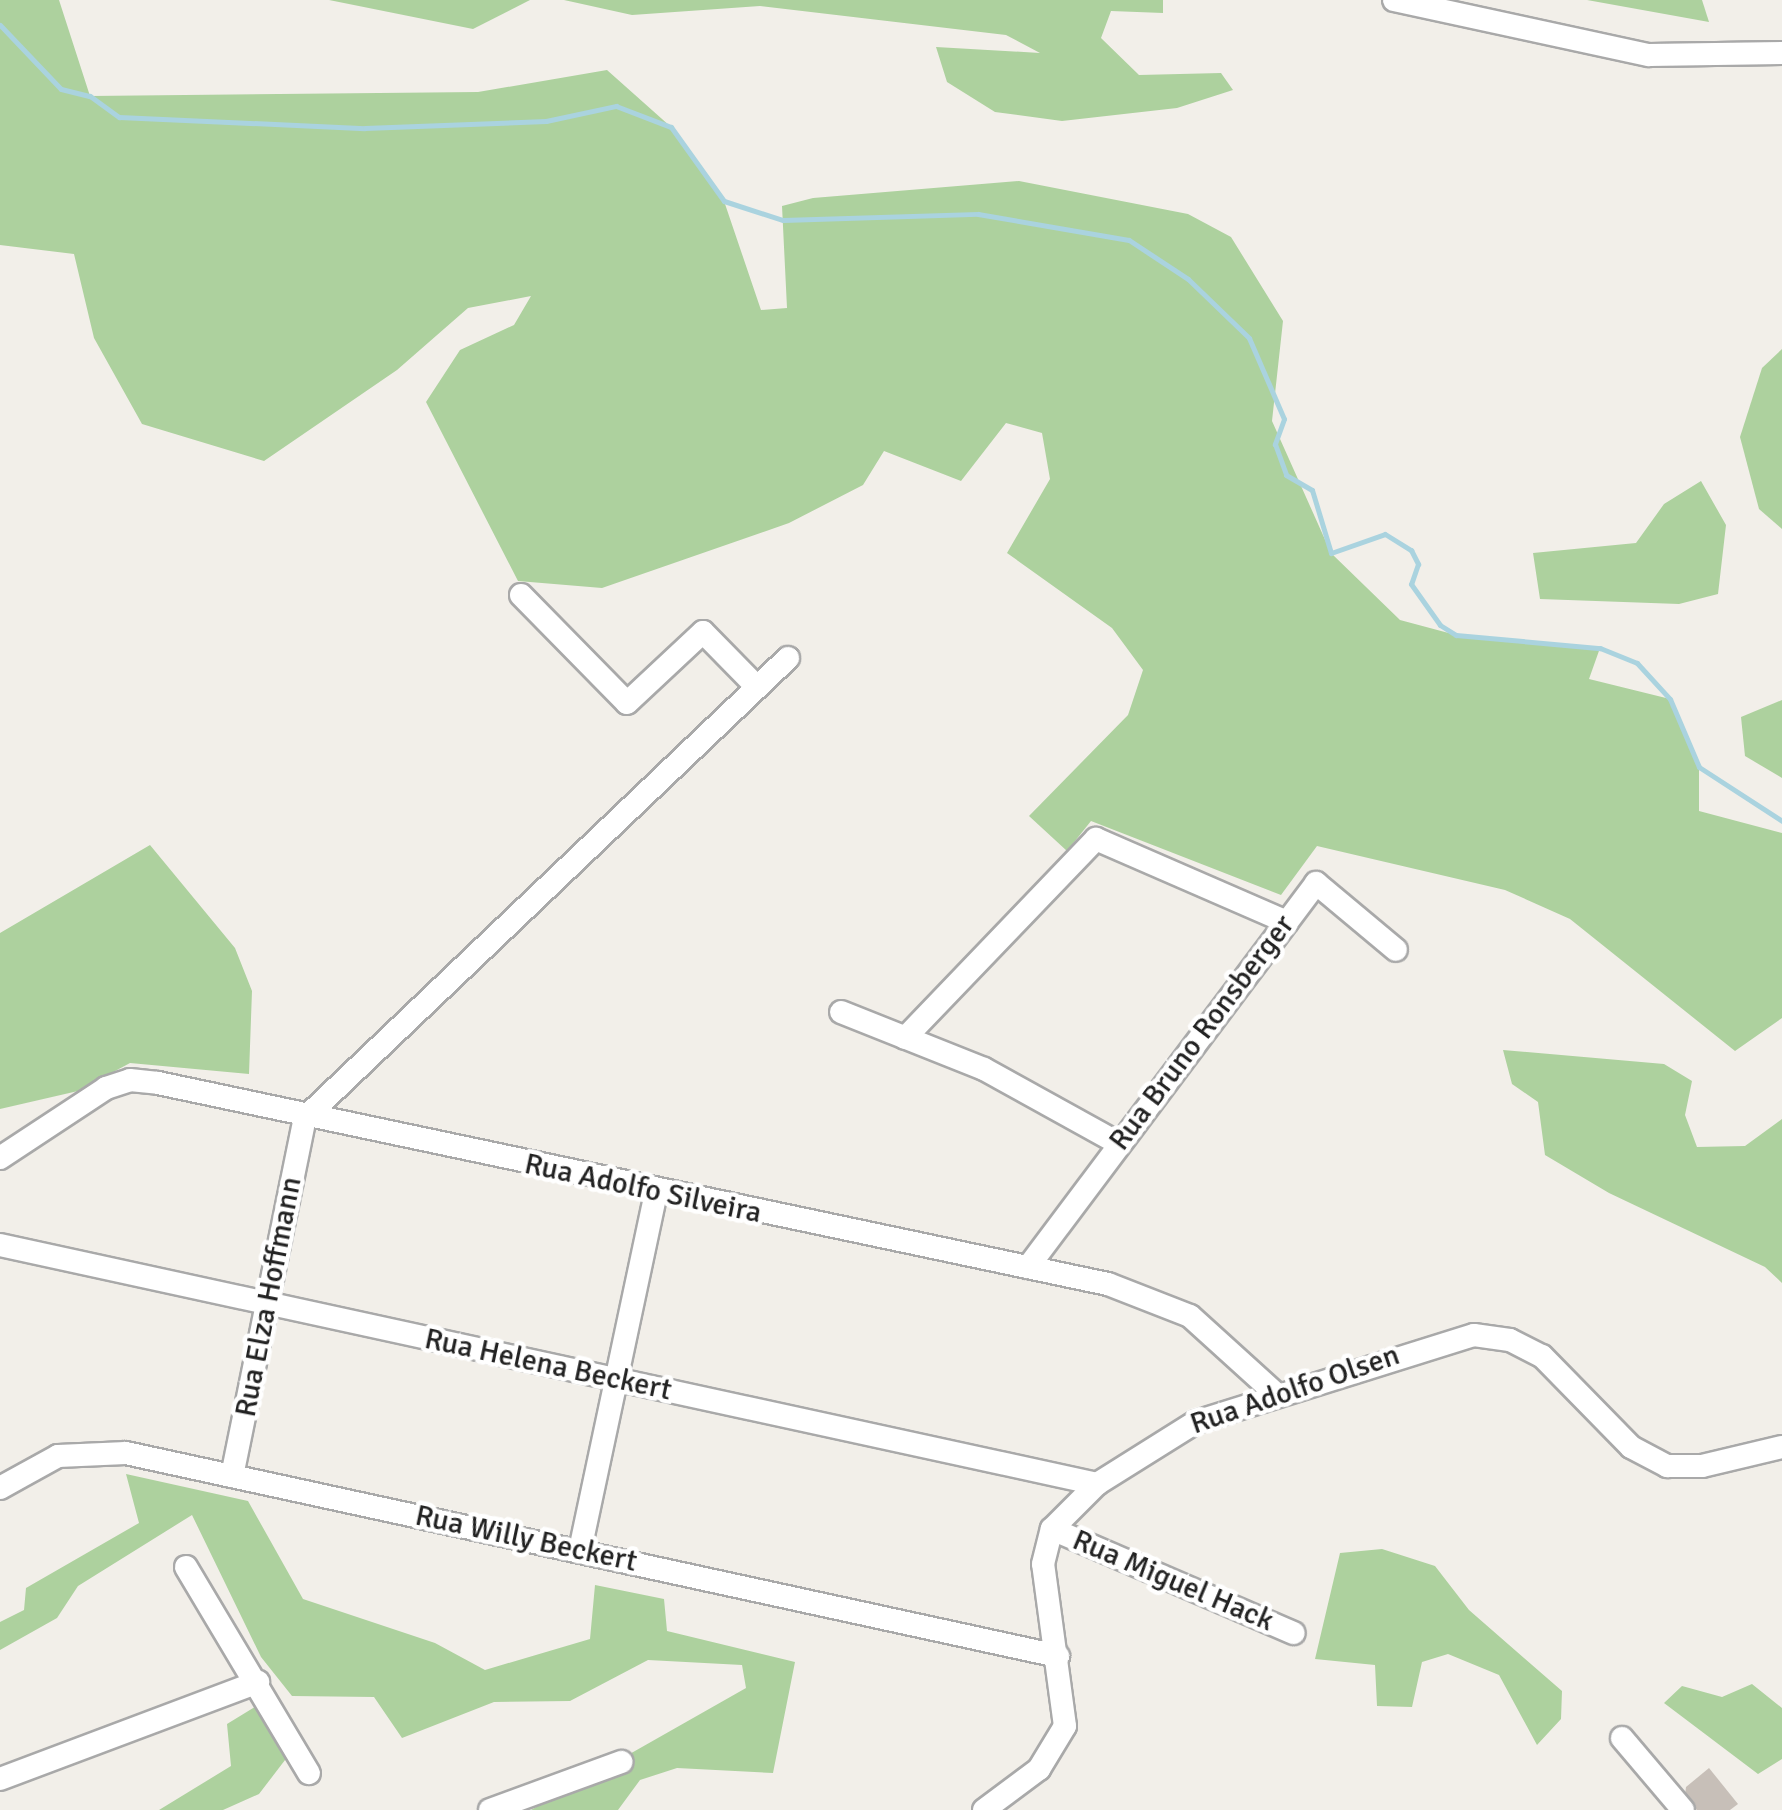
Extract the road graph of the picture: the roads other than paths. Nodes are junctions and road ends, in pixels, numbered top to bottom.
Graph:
1 (1394, 0) edge
2 (1782, 53) edge
3 (521, 595) dead end
4 (788, 658) dead end
5 (758, 687) junction
6 (1287, 922) junction
7 (1396, 950) dead end
8 (841, 1012) dead end
9 (905, 1038) junction
10 (305, 1118) junction
11 (1118, 1143) junction
12 (0, 1158) edge
13 (656, 1192) junction
14 (0, 1245) edge
15 (1028, 1268) junction
16 (268, 1304) junction
17 (616, 1380) junction
18 (1275, 1393) junction
19 (1782, 1447) edge
20 (232, 1476) junction
21 (1097, 1484) junction
22 (0, 1488) edge
23 (1052, 1529) junction
24 (580, 1550) junction
25 (186, 1567) dead end
26 (1294, 1633) dead end
27 (1058, 1656) junction
28 (258, 1682) junction
29 (1622, 1738) dead end
30 (621, 1762) dead end
31 (309, 1773) dead end
32 (0, 1778) edge
33 (490, 1810) edge
34 (984, 1810) edge
35 (1683, 1810) edge

1 - 2 street
3 - 5 street
4 - 5 street
5 - 10 street
6 - 7 street, Rua Bruno Ronsberger
6 - 9 street
6 - 11 street, Rua Bruno Ronsberger
8 - 9 street
9 - 11 street
10 - 12 street, Rua Adolfo Silveira
10 - 13 street, Rua Adolfo Silveira
10 - 16 street, Rua Elza Hoffmann
11 - 15 street, Rua Bruno Ronsberger
13 - 15 street, Rua Adolfo Silveira
13 - 17 street
14 - 16 street, Rua Helena Beckert
15 - 18 street, Rua Adolfo Silveira
16 - 17 street, Rua Helena Beckert
16 - 20 street, Rua Elza Hoffmann
17 - 21 street, Rua Helena Beckert
17 - 24 street
18 - 19 street, Rua Adolfo Olsen
18 - 21 street, Rua Adolfo Olsen
20 - 22 street, Rua Willy Beckert
20 - 24 street, Rua Willy Beckert
21 - 23 street, Rua Adolfo Olsen
23 - 26 street, Rua Miguel Hack
23 - 27 street
24 - 27 street, Rua Willy Beckert
25 - 28 street
27 - 34 street
28 - 31 street
28 - 32 street
29 - 35 street
30 - 33 street

